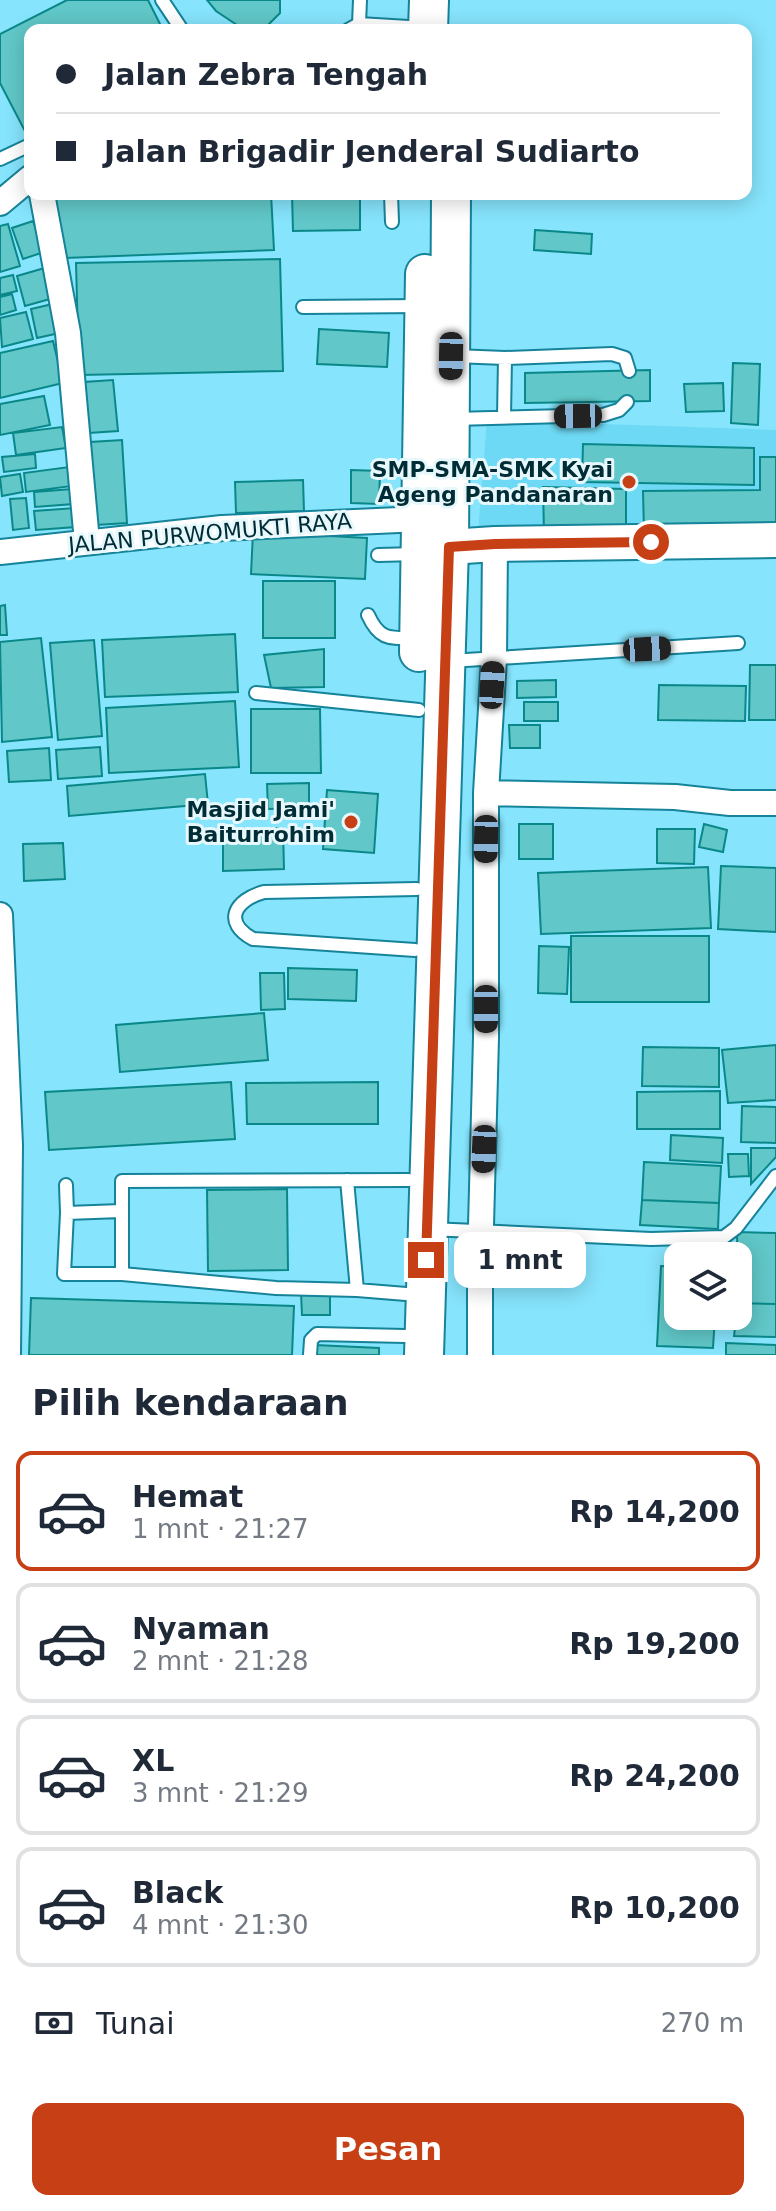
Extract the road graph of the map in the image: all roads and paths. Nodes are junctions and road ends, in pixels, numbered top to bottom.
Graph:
1 (162, 0) edge
2 (360, 0) edge
3 (438, 18) edge
4 (178, 24) edge
5 (354, 24) edge
6 (381, 24) edge
7 (24, 148) edge
8 (0, 159) edge
9 (24, 183) edge
10 (43, 200) edge
11 (391, 200) edge
12 (426, 200) edge
13 (451, 200) edge
14 (0, 203) edge
15 (392, 222) dead end
16 (425, 306) junction
17 (303, 307) dead end
18 (451, 356) junction
19 (505, 358) junction
20 (629, 371) dead end
21 (627, 402) dead end
22 (504, 417) junction
23 (449, 419) junction
24 (430, 540) junction
25 (776, 540) edge
26 (87, 542) junction
27 (495, 544) junction
28 (0, 552) edge
29 (378, 555) dead end
30 (368, 615) dead end
31 (738, 643) dead end
32 (440, 653) junction
33 (489, 658) junction
34 (256, 693) dead end
35 (419, 710) junction
36 (486, 793) junction
37 (776, 803) edge
38 (417, 889) junction
39 (0, 915) edge
40 (415, 950) junction
41 (776, 1176) edge
42 (347, 1180) junction
43 (409, 1180) junction
44 (66, 1185) dead end
45 (121, 1211) junction
46 (67, 1213) junction
47 (427, 1229) junction
48 (481, 1233) junction
49 (5, 1244) edge
50 (122, 1274) junction
51 (357, 1290) junction
52 (406, 1294) junction
53 (411, 1349) edge
54 (8, 1355) edge
55 (310, 1355) edge
56 (480, 1355) edge

1 - 4 lane
2 - 5 lane
3 - 6 lane
7 - 8 lane
9 - 14 street
10 - 26 street
11 - 15 lane
12 - 16 main road
13 - 18 main road
16 - 17 lane
16 - 24 main road
18 - 19 lane
18 - 23 main road
19 - 20 lane
19 - 22 lane
21 - 22 lane
22 - 23 lane
23 - 24 main road
24 - 26 street, JALAN PURWOMUKTI RAYA
24 - 27 street
24 - 29 lane
24 - 32 main road
25 - 27 street
26 - 28 street, JALAN PURWOMUKTI RAYA
27 - 33 street
30 - 32 lane
31 - 33 lane
32 - 33 lane
32 - 35 main road
32 - 47 main road
33 - 36 street
34 - 35 lane
35 - 38 main road
36 - 37 street
36 - 48 street
38 - 40 main road
38 - 40 lane
39 - 49 street
40 - 43 main road
41 - 48 lane
42 - 43 lane
42 - 45 lane
42 - 51 lane
43 - 52 main road
44 - 46 lane
45 - 46 lane
45 - 50 lane
46 - 50 lane
47 - 48 lane
47 - 53 main road
48 - 56 street
49 - 54 street
50 - 51 lane
51 - 52 lane
52 - 53 main road
53 - 55 lane

